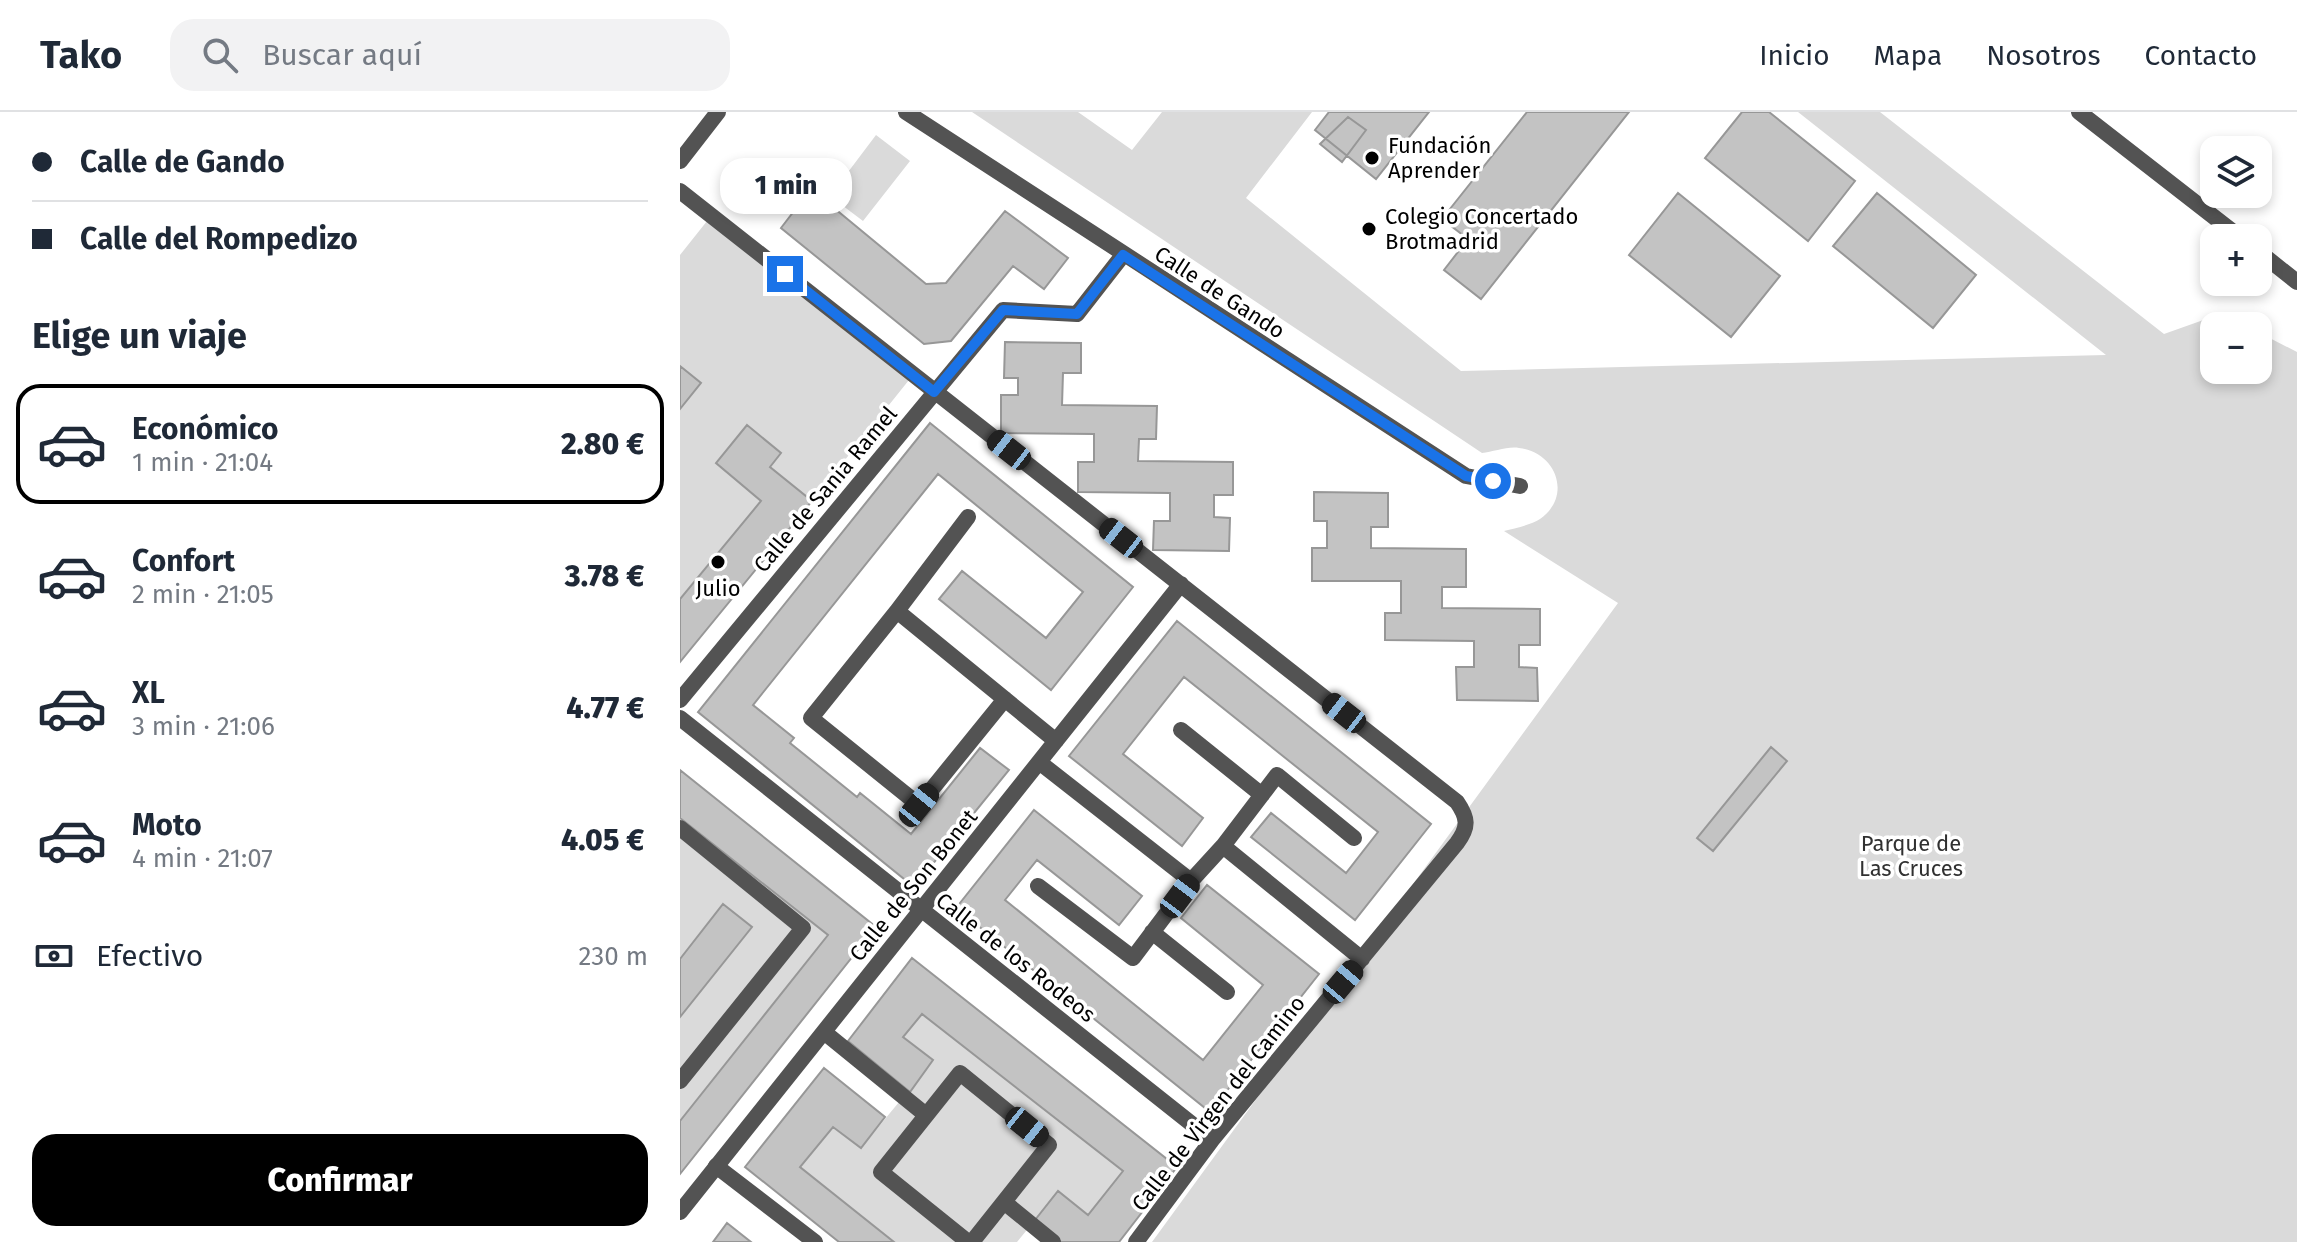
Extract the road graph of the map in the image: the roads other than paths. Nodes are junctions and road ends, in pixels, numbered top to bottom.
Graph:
1 (718, 112) edge
2 (906, 112) edge
3 (2079, 112) edge
4 (680, 161) edge
5 (680, 191) edge
6 (2223, 224) edge
7 (1123, 255) junction
8 (2272, 262) edge
9 (2297, 282) edge
10 (934, 392) junction
11 (1520, 486) dead end
12 (968, 517) dead end
13 (1181, 584) junction
14 (897, 611) junction
15 (1005, 699) junction
16 (680, 700) edge
17 (680, 718) edge
18 (1181, 730) dead end
19 (1056, 741) junction
20 (1039, 762) junction
21 (1262, 795) junction
22 (680, 828) edge
23 (1354, 838) dead end
24 (1223, 846) junction
25 (1191, 881) junction
26 (1038, 886) dead end
27 (921, 910) junction
28 (1152, 932) junction
29 (1362, 959) junction
30 (1227, 992) dead end
31 (824, 1032) junction
32 (680, 1081) edge
33 (926, 1115) junction
34 (1212, 1140) junction
35 (716, 1166) junction
36 (1004, 1202) junction
37 (680, 1212) edge
38 (815, 1242) edge
39 (970, 1242) edge
40 (1053, 1242) edge
41 (1136, 1242) edge

1 - 4 street
2 - 7 street, Calle de Gando
3 - 6 street
5 - 10 street
7 - 10 street, Calle de Sania Ramel
7 - 11 street, Calle de Gando
8 - 9 street
10 - 13 street
10 - 16 street, Calle de Sania Ramel
12 - 14 street
13 - 19 street, Calle de Son Bonet
13 - 29 street, Calle de Virgen del Camino
14 - 15 street
14 - 15 street
15 - 19 street
17 - 27 street, Calle de los Rodeos
18 - 21 street
19 - 20 street, Calle de Son Bonet
20 - 25 street
20 - 27 street, Calle de Son Bonet
21 - 23 street
21 - 24 street
22 - 32 street
24 - 25 street
24 - 29 street
25 - 28 street
26 - 28 street
27 - 31 street, Calle de Son Bonet
27 - 34 street, Calle de los Rodeos
28 - 30 street
29 - 34 street, Calle de Virgen del Camino
31 - 33 street
31 - 35 street, Calle de Son Bonet
33 - 36 street
33 - 39 street
34 - 41 street, Calle de Virgen del Camino
35 - 37 street, Calle de Son Bonet
35 - 38 street
36 - 39 street
36 - 40 street

